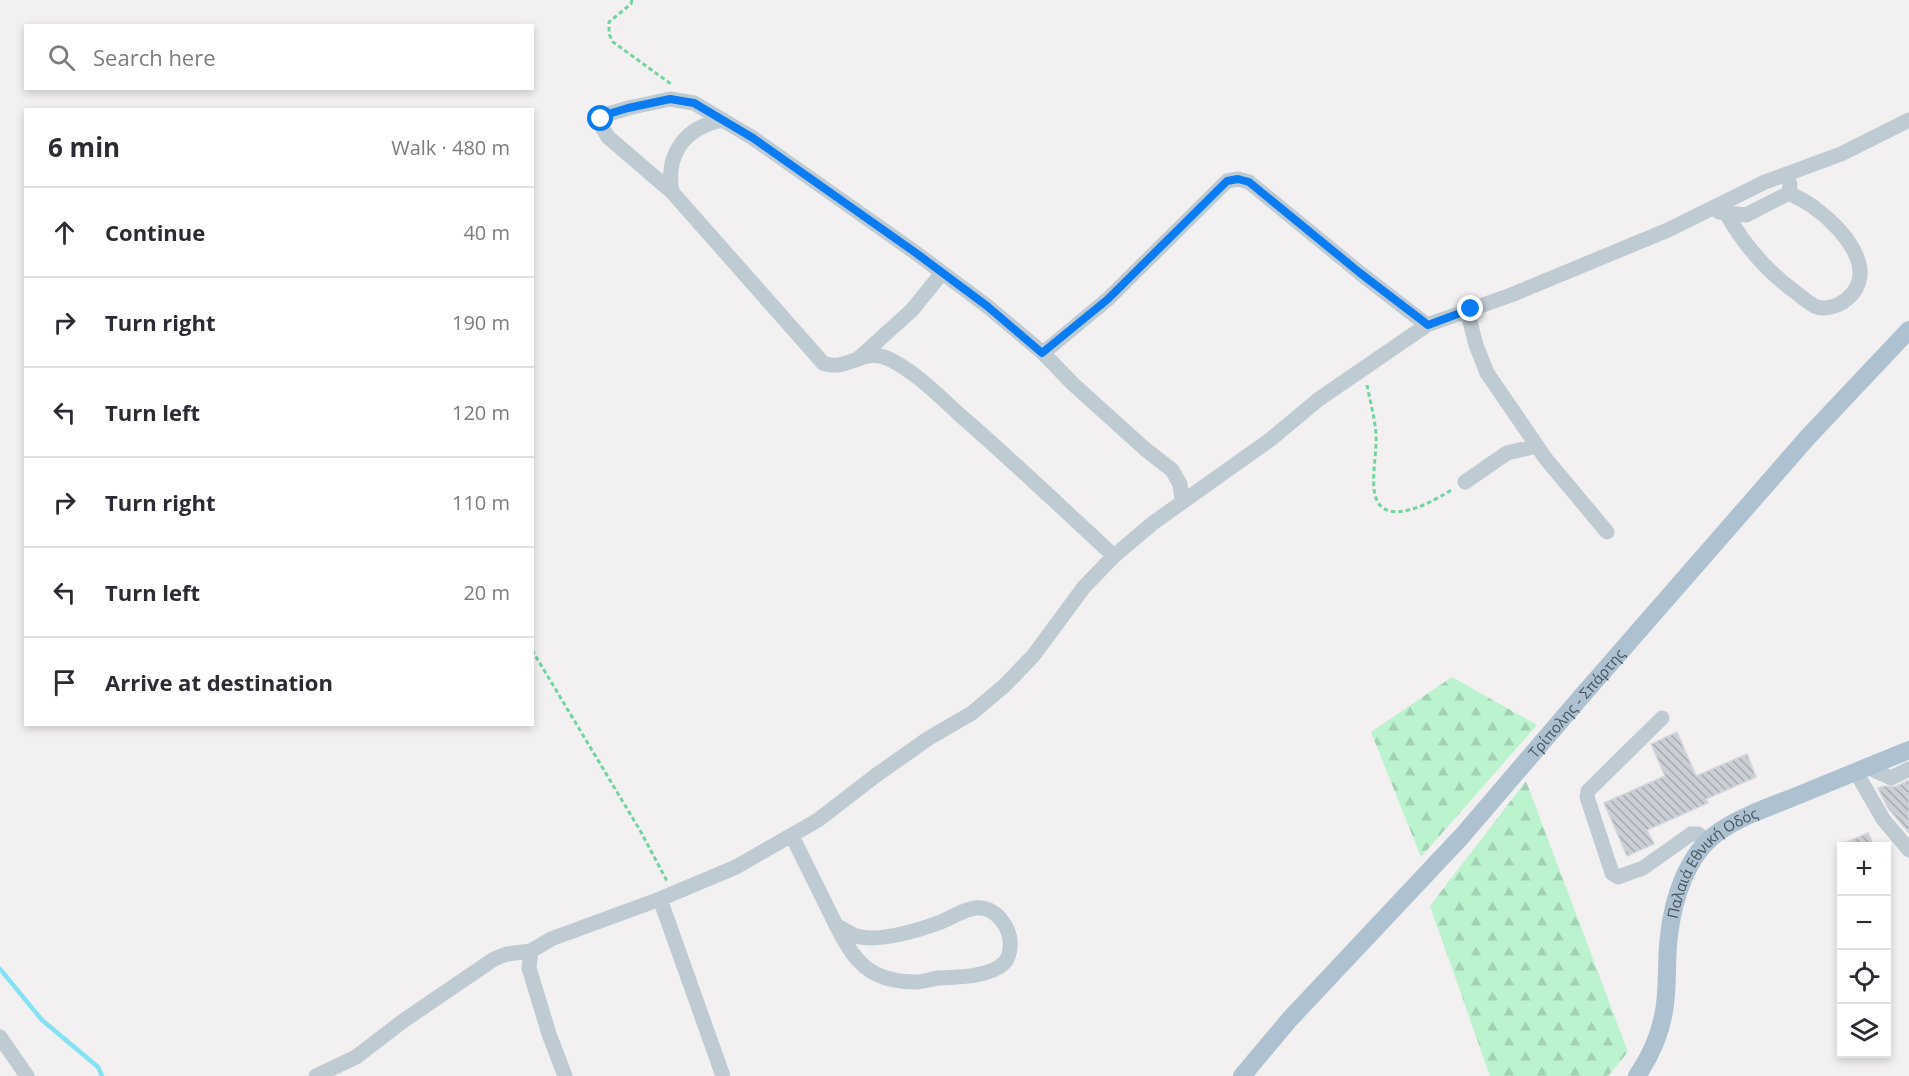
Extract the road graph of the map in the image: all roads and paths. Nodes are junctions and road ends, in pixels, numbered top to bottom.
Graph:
1 (632, 0) edge
2 (694, 103) junction
3 (723, 120) junction
4 (1909, 120) edge
5 (1792, 172) junction
6 (672, 192) junction
7 (1789, 193) junction
8 (1707, 211) junction
9 (1726, 213) junction
10 (942, 273) junction
11 (1467, 310) junction
12 (1428, 325) junction
13 (1909, 330) edge
14 (1042, 353) junction
15 (860, 357) junction
16 (1362, 368) junction
17 (1537, 447) junction
18 (1465, 482) joint
19 (1182, 500) junction
20 (1607, 532) dead end
21 (1114, 556) junction
22 (534, 653) edge
23 (1662, 718) dead end
24 (1909, 750) edge
25 (1862, 769) junction
26 (1909, 769) edge
27 (792, 836) junction
28 (1709, 842) junction
29 (1909, 850) edge
30 (667, 896) junction
31 (836, 925) junction
32 (531, 951) junction
33 (0, 1037) edge
34 (27, 1076) edge
35 (316, 1076) edge
36 (565, 1076) edge
37 (723, 1076) edge
38 (1242, 1076) edge
39 (1637, 1076) edge

1 - 2 path
2 - 3 street
2 - 6 street
3 - 6 street
3 - 10 street
4 - 5 street
5 - 7 street
5 - 8 street
6 - 15 street
7 - 9 street
7 - 9 street
8 - 9 street
8 - 11 street
10 - 14 street
10 - 15 street
11 - 12 street
11 - 17 street
12 - 14 street
12 - 16 street
13 - 38 main road, Τρίπολης - Σπάρτης
14 - 19 street
15 - 21 street
16 - 18 path
16 - 19 street
17 - 18 street
17 - 20 street
19 - 21 street
21 - 27 street
22 - 30 path
23 - 28 street
24 - 25 main road, Παλαιά Εθνική Οδός
25 - 26 street
25 - 28 main road, Παλαιά Εθνική Οδός
25 - 29 street
27 - 30 street
27 - 31 street
28 - 39 main road, Παλαιά Εθνική Οδός
30 - 32 street
30 - 37 street
31 - 31 street
32 - 35 street
32 - 36 street
33 - 34 street

